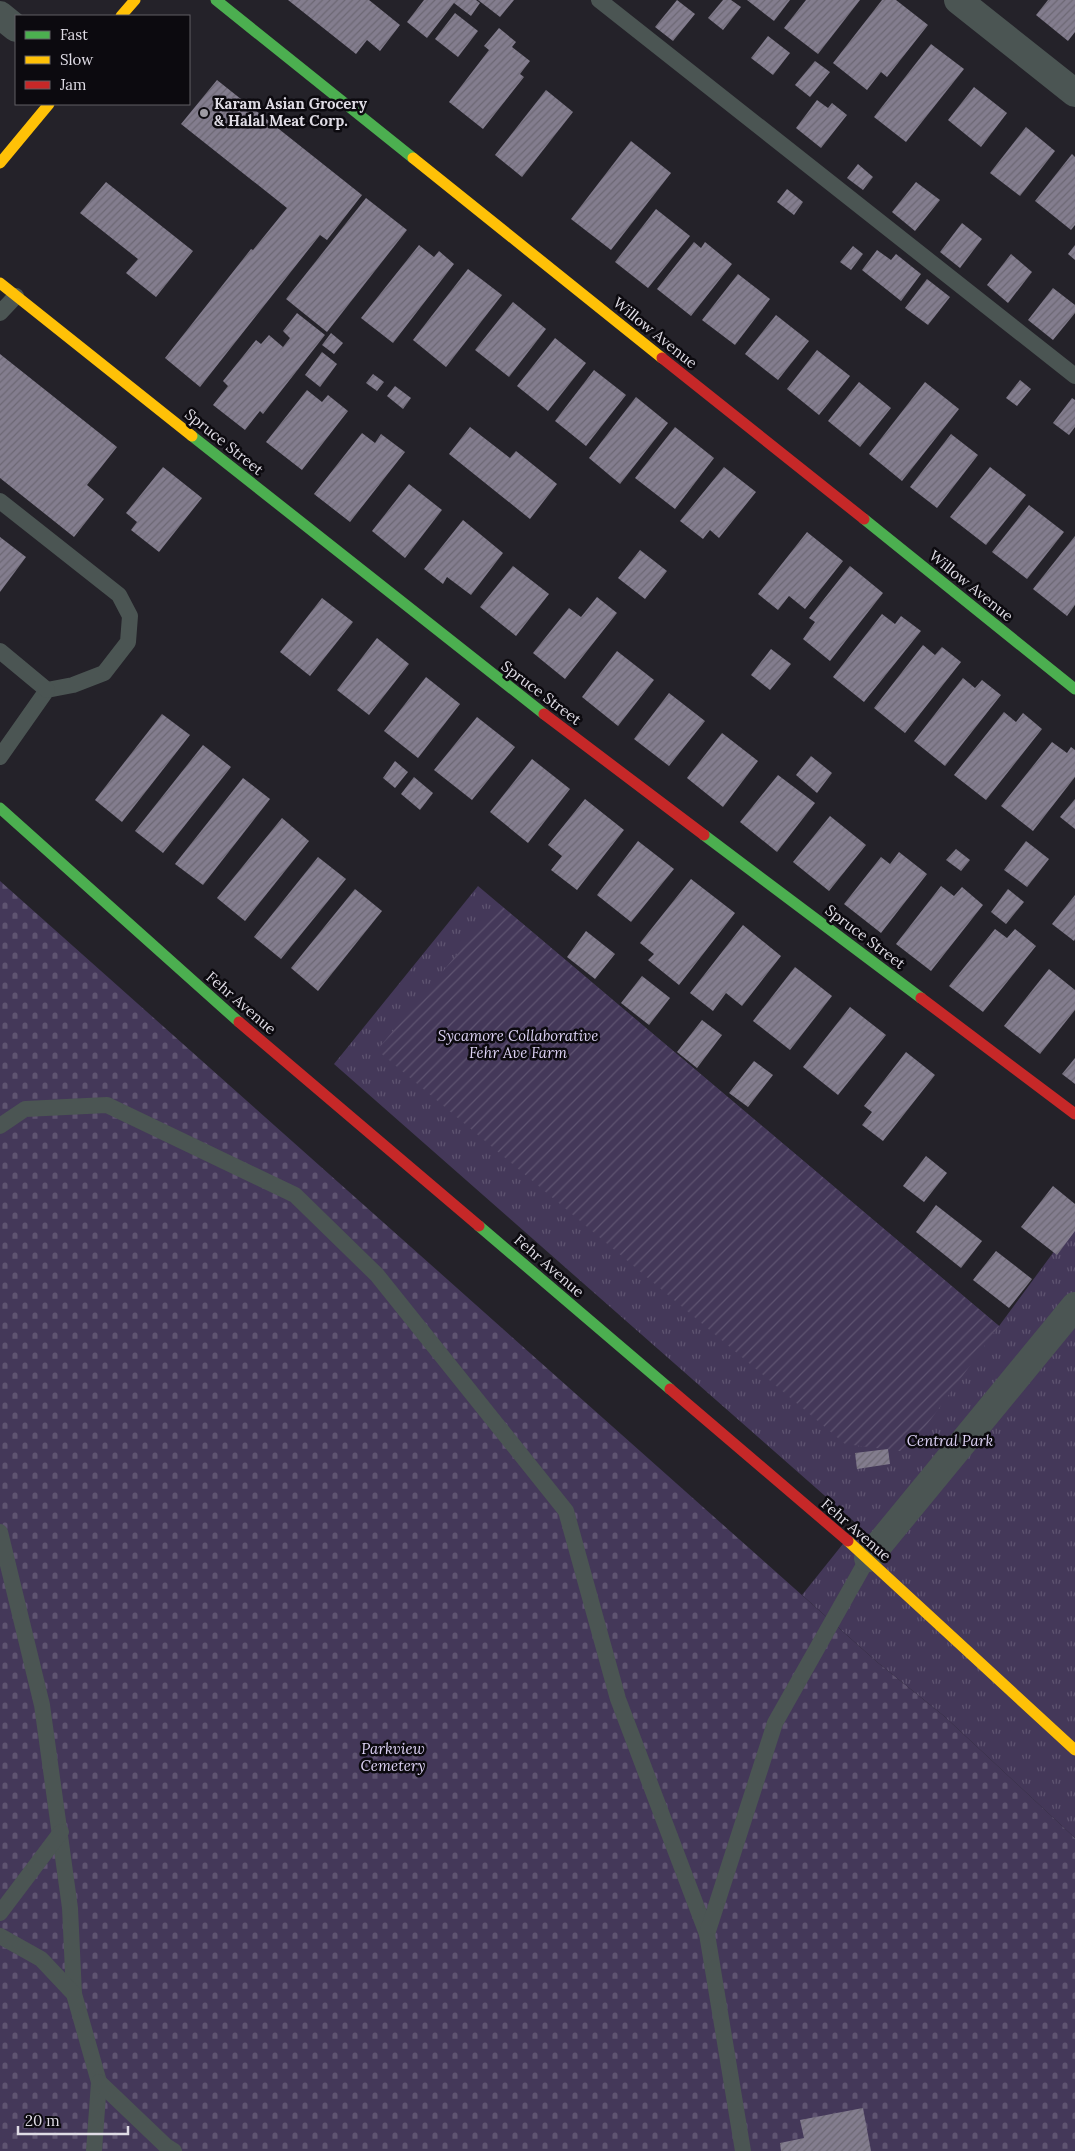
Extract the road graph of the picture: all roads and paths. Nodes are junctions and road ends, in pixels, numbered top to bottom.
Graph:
1 (134, 0) edge
2 (216, 0) edge
3 (599, 0) edge
4 (958, 0) edge
5 (0, 15) edge
6 (122, 15) edge
7 (15, 27) edge
8 (1075, 93) edge
9 (48, 105) edge
10 (1, 159) edge
11 (0, 283) edge
12 (16, 296) junction
13 (0, 313) edge
14 (1075, 376) edge
15 (0, 501) edge
16 (0, 651) edge
17 (1075, 689) edge
18 (47, 690) junction
19 (0, 757) edge
20 (0, 808) edge
21 (1075, 1114) edge
22 (0, 1126) edge
23 (1075, 1306) edge
24 (0, 1532) edge
25 (868, 1558) junction
26 (1075, 1750) edge
27 (60, 1832) junction
28 (0, 1913) edge
29 (707, 1934) junction
30 (0, 1936) edge
31 (74, 1994) junction
32 (99, 2082) junction
33 (94, 2151) edge
34 (174, 2151) edge
35 (743, 2151) edge

1 - 6 street
2 - 17 street, Willow Avenue
3 - 14 lane
4 - 8 street
5 - 7 street
9 - 10 street
11 - 12 street, Spruce Street
12 - 13 lane
12 - 21 street, Spruce Street
15 - 18 lane
16 - 18 lane
18 - 19 lane
20 - 25 street, Fehr Avenue
22 - 29 lane
23 - 25 street
24 - 27 lane
25 - 26 street, Fehr Avenue
25 - 29 lane
27 - 28 lane
27 - 31 lane
29 - 35 lane
30 - 31 lane
31 - 32 lane
32 - 33 lane
32 - 34 lane

